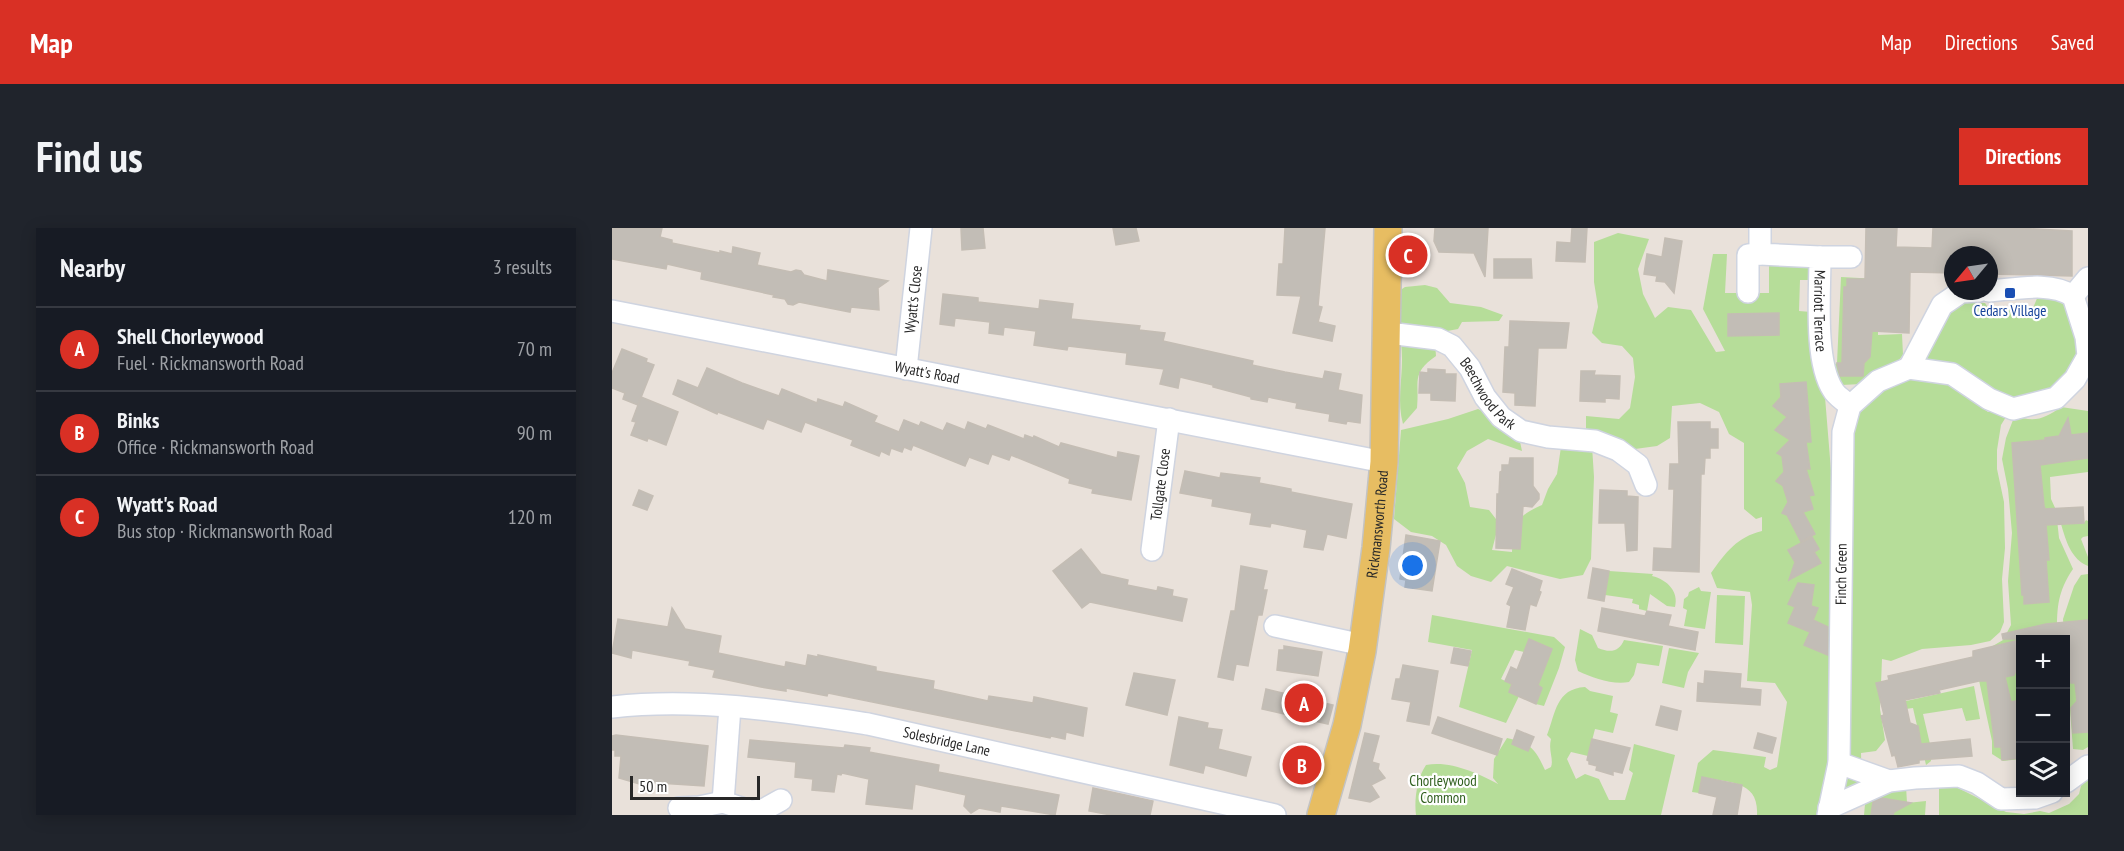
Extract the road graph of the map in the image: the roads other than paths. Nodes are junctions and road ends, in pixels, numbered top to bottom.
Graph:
1 (921, 228) edge
2 (1388, 228) edge
3 (1760, 228) edge
4 (1760, 254) junction
5 (1820, 257) junction
6 (1851, 257) dead end
7 (2088, 278) edge
8 (1998, 290) edge
9 (1748, 292) dead end
10 (2073, 296) junction
11 (1950, 300) edge
12 (612, 311) edge
13 (1388, 333) junction
14 (2088, 356) edge
15 (1909, 368) junction
16 (906, 369) junction
17 (1850, 406) junction
18 (1169, 419) junction
19 (1384, 462) junction
20 (1646, 485) dead end
21 (1152, 550) dead end
22 (1275, 626) dead end
23 (1363, 645) junction
24 (612, 707) edge
25 (730, 707) junction
26 (1839, 763) junction
27 (2088, 766) edge
28 (2070, 779) edge
29 (1888, 781) junction
30 (2016, 796) edge
31 (781, 800) dead end
32 (723, 802) junction
33 (1197, 806) edge
34 (679, 808) dead end
35 (1829, 811) edge
36 (1275, 815) edge
37 (1321, 815) edge

1 - 16 street, Wyatt's Close
2 - 13 main road, Rickmansworth Road
3 - 4 street
4 - 5 street, Marriott Terrace
4 - 9 street
5 - 6 street
5 - 17 street, Marriott Terrace
7 - 10 street
8 - 10 street
10 - 14 street
11 - 15 street
12 - 16 street, Wyatt's Road
13 - 19 main road, Rickmansworth Road
13 - 20 street, Beechwood Park
14 - 15 street
15 - 17 street
16 - 18 street, Wyatt's Road
17 - 26 street, Finch Green
18 - 19 street, Wyatt's Road
18 - 21 street, Tollgate Close
19 - 23 main road, Rickmansworth Road
22 - 23 street
23 - 37 main road, Rickmansworth Road
24 - 25 street, Solesbridge Lane
25 - 32 street
25 - 33 street, Solesbridge Lane
26 - 29 street
26 - 35 street, Finch Green
27 - 28 street
29 - 30 street
29 - 35 street
31 - 32 street
32 - 34 street
33 - 36 street, Solesbridge Lane

